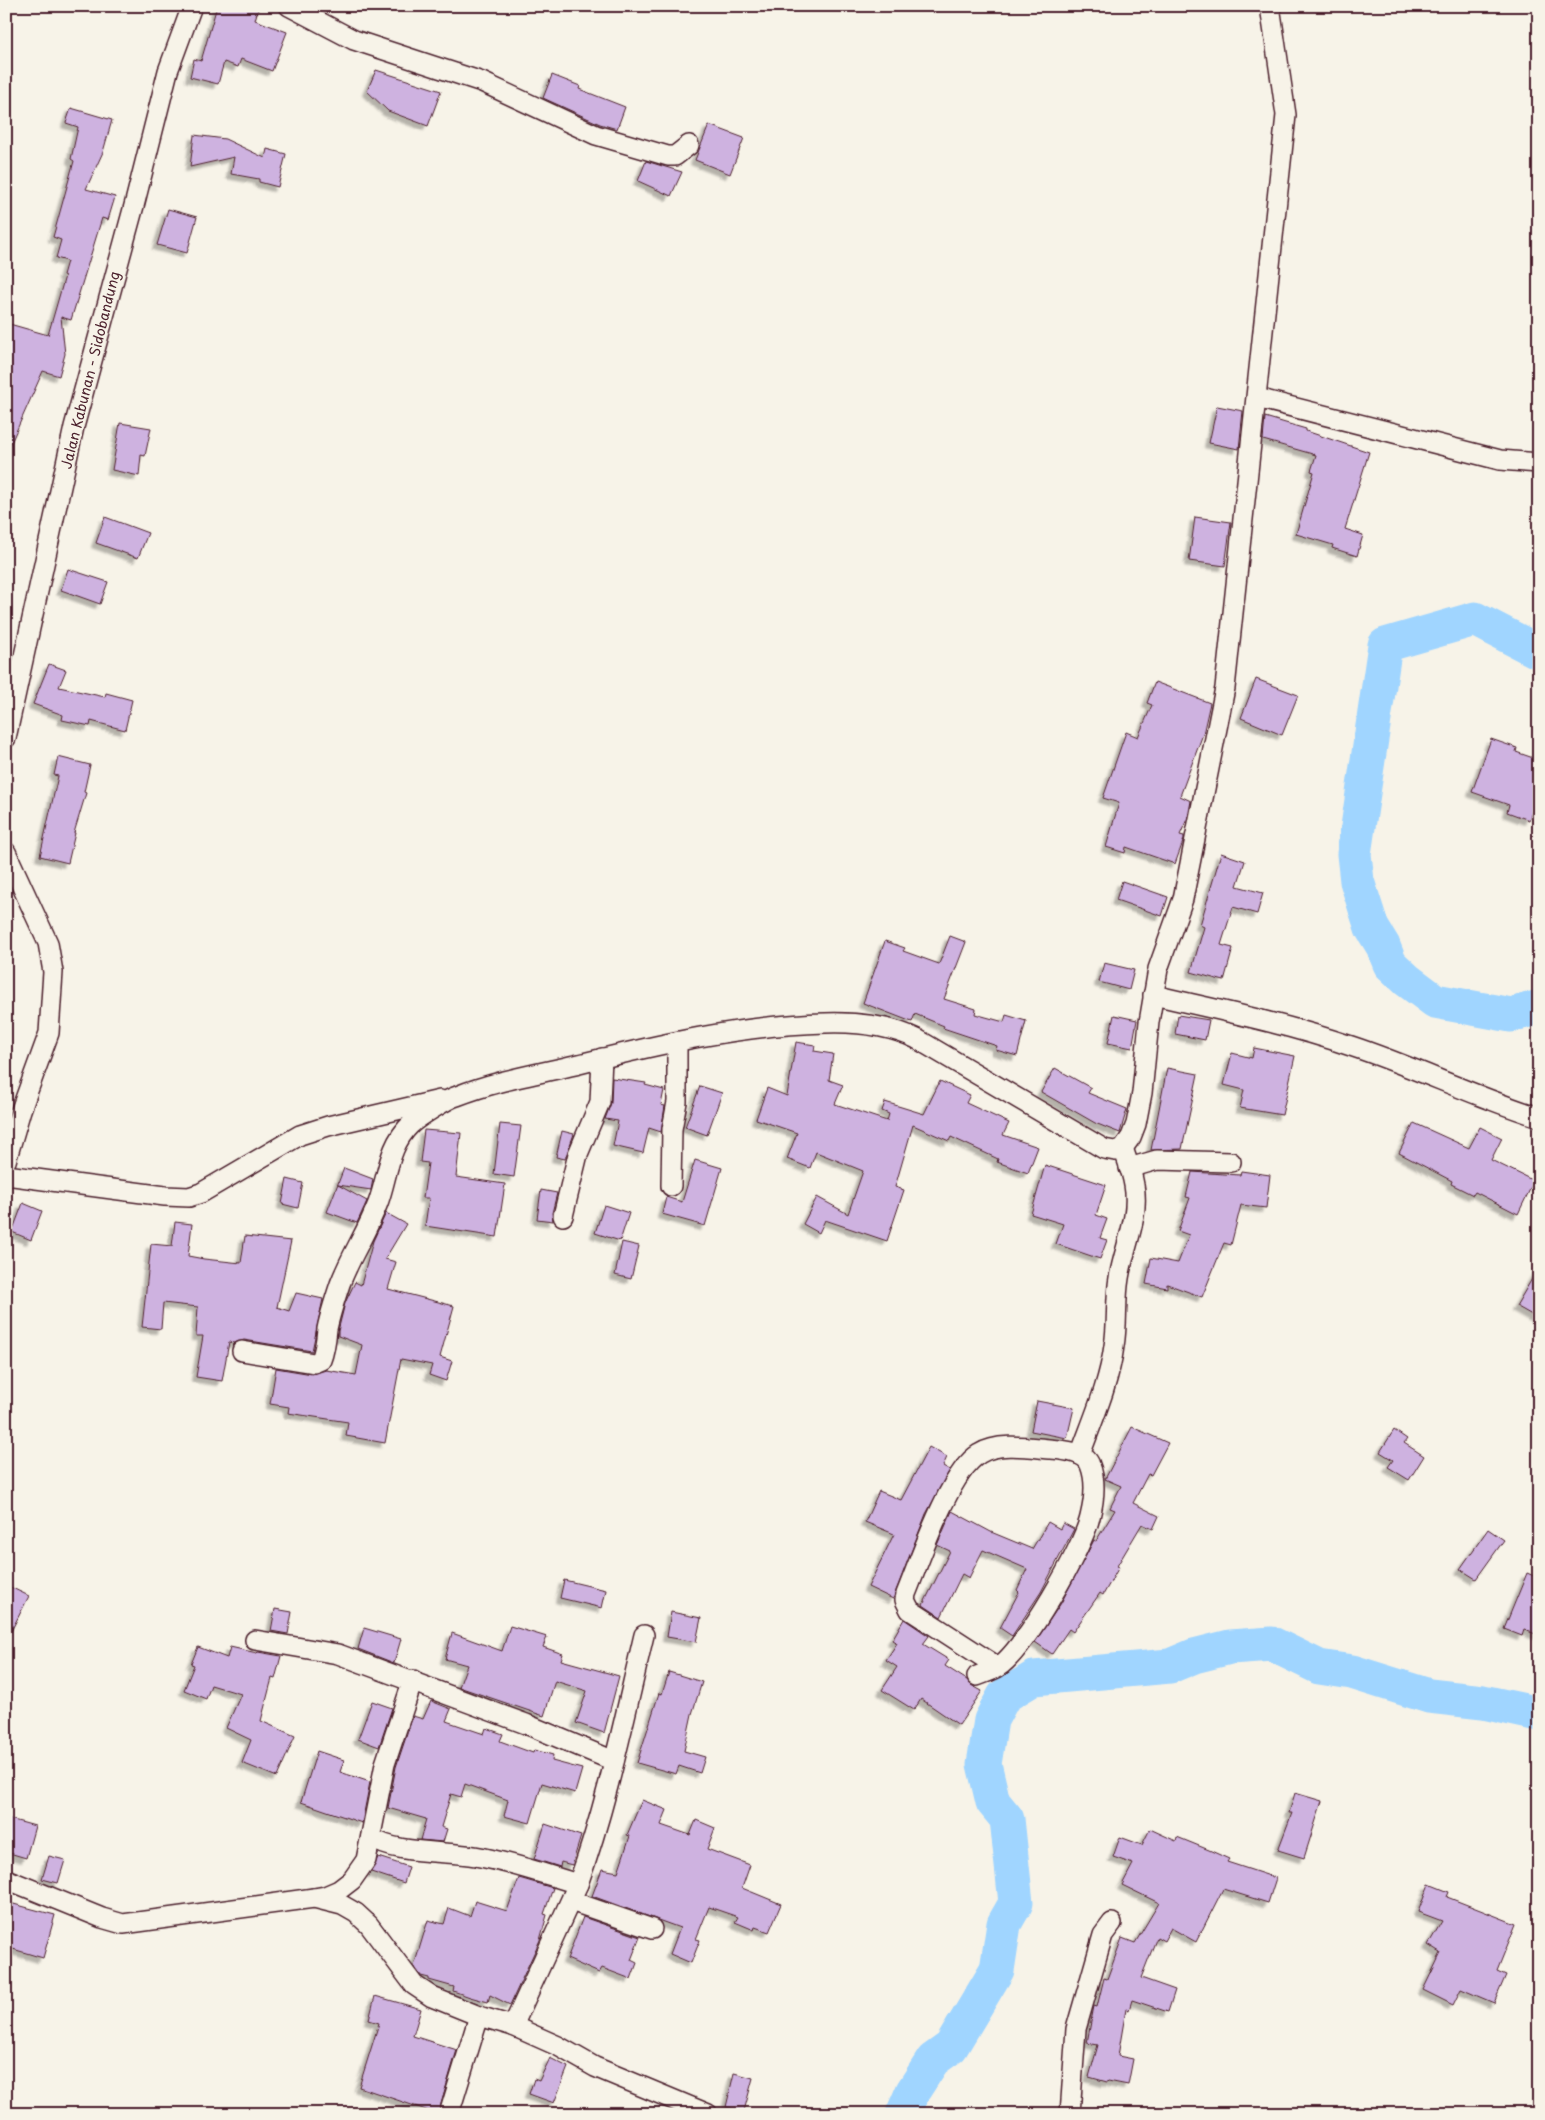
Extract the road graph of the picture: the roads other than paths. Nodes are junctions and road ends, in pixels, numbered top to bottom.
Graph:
1 (192, 6) edge
2 (289, 6) edge
3 (1270, 6) edge
4 (689, 145) dead end
5 (1257, 398) junction
6 (1539, 463) edge
7 (6, 738) edge
8 (6, 852) edge
9 (1153, 995) junction
10 (677, 1042) junction
11 (602, 1058) junction
12 (455, 1096) junction
13 (1539, 1117) edge
14 (1123, 1148) junction
15 (6, 1161) edge
16 (1231, 1162) dead end
17 (1129, 1168) junction
18 (6, 1175) edge
19 (671, 1186) dead end
20 (564, 1216) dead end
21 (242, 1351) dead end
22 (1080, 1455) junction
23 (644, 1636) dead end
24 (255, 1640) dead end
25 (998, 1668) junction
26 (977, 1676) dead end
27 (413, 1680) junction
28 (614, 1761) junction
29 (371, 1837) junction
30 (6, 1879) edge
31 (574, 1892) junction
32 (314, 1898) junction
33 (1112, 1923) dead end
34 (652, 1930) dead end
35 (479, 2016) junction
36 (513, 2026) junction
37 (449, 2114) edge
38 (708, 2114) edge
39 (1070, 2114) edge

1 - 7 street, Jalan Kabunan - Sidobandung
2 - 4 street
3 - 5 street
5 - 6 street
5 - 9 street
8 - 15 street
9 - 13 street
9 - 14 street
10 - 11 street
10 - 14 street
10 - 19 street
11 - 12 street
11 - 20 street
12 - 18 street
12 - 21 street
14 - 17 street
16 - 17 street
17 - 22 street
22 - 25 street
22 - 25 street
23 - 28 street
24 - 27 street
25 - 26 street
27 - 28 street
27 - 29 street
28 - 31 street
29 - 31 street
29 - 32 street
30 - 32 street
31 - 34 street
31 - 36 street
32 - 35 street
33 - 39 street
35 - 36 street
35 - 37 street
36 - 38 street

